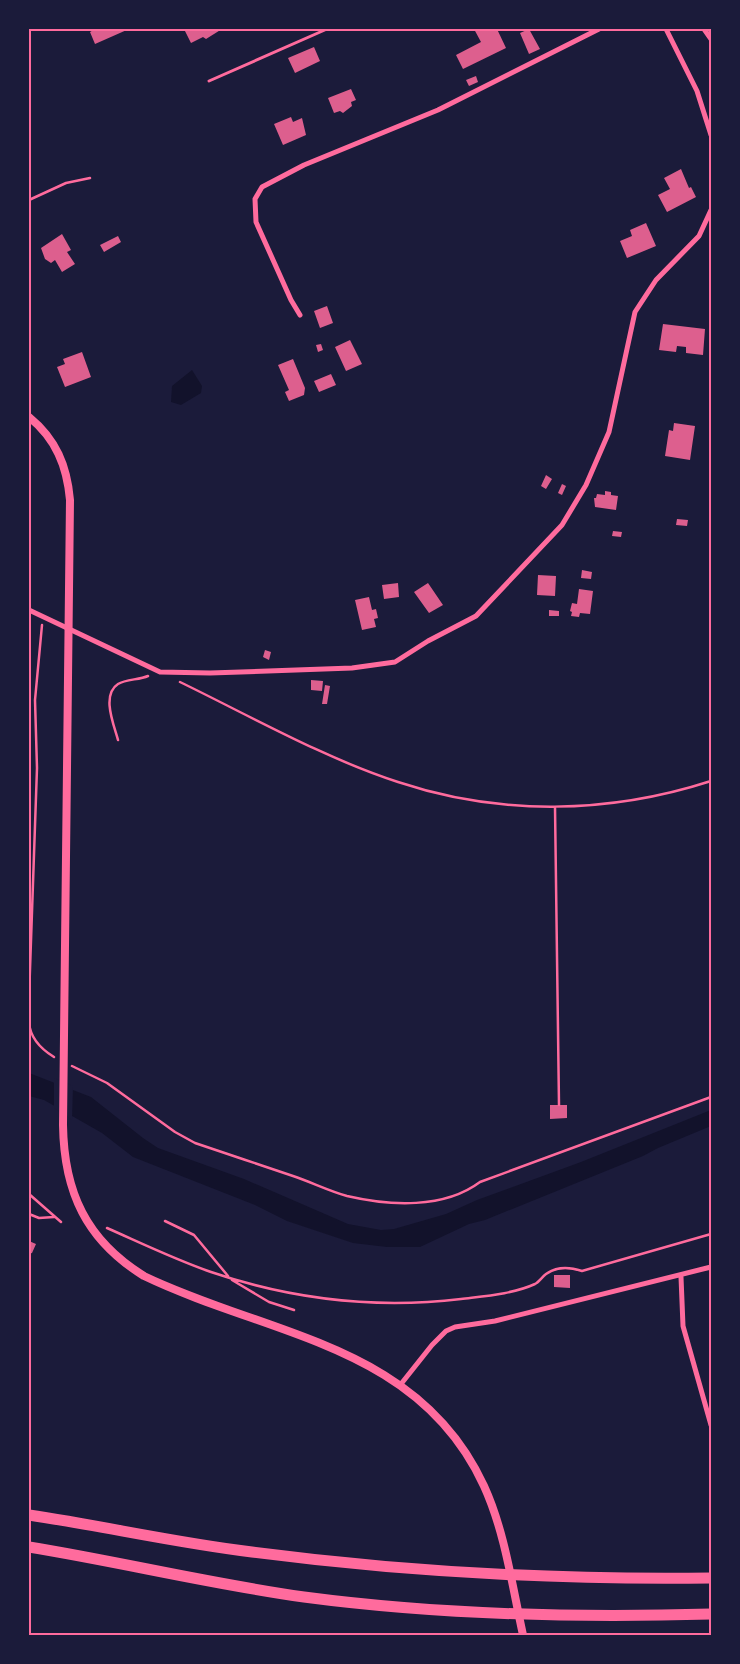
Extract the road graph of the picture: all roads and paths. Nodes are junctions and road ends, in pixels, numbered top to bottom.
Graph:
1 (327, 29) edge
2 (599, 29) edge
3 (666, 29) edge
4 (704, 29) edge
5 (711, 39) edge
6 (209, 81) dead end
7 (711, 135) edge
8 (90, 178) dead end
9 (29, 200) edge
10 (711, 210) edge
11 (300, 315) dead end
12 (29, 417) edge
13 (29, 610) edge
14 (44, 618) junction
15 (69, 629) junction
16 (160, 672) junction
17 (118, 740) dead end
18 (711, 781) edge
19 (555, 807) junction
20 (29, 998) edge
21 (29, 1022) edge
22 (29, 1028) edge
23 (50, 1055) dead end
24 (86, 1073) dead end
25 (711, 1097) edge
26 (559, 1105) dead end
27 (30, 1196) edge
28 (29, 1214) edge
29 (55, 1217) junction
30 (165, 1221) dead end
31 (61, 1222) dead end
32 (107, 1228) dead end
33 (711, 1234) edge
34 (711, 1267) edge
35 (680, 1277) junction
36 (229, 1278) junction
37 (294, 1310) dead end
38 (401, 1384) junction
39 (711, 1425) edge
40 (29, 1515) edge
41 (29, 1547) edge
42 (711, 1578) edge
43 (711, 1614) edge
44 (523, 1635) edge

1 - 6 lane
2 - 11 street
3 - 7 street
4 - 5 street
8 - 9 path
10 - 16 street
12 - 15 street
13 - 14 street
14 - 15 street
14 - 20 path
15 - 16 street
15 - 38 street
16 - 17 path
16 - 19 path
18 - 19 path
19 - 26 path
21 - 22 path
22 - 23 path
24 - 25 path
27 - 29 path
28 - 29 path
29 - 31 path
30 - 36 path
32 - 36 path
33 - 36 path
34 - 35 street
35 - 38 street
35 - 39 street
36 - 37 path
38 - 44 street
40 - 42 highway
41 - 43 highway

